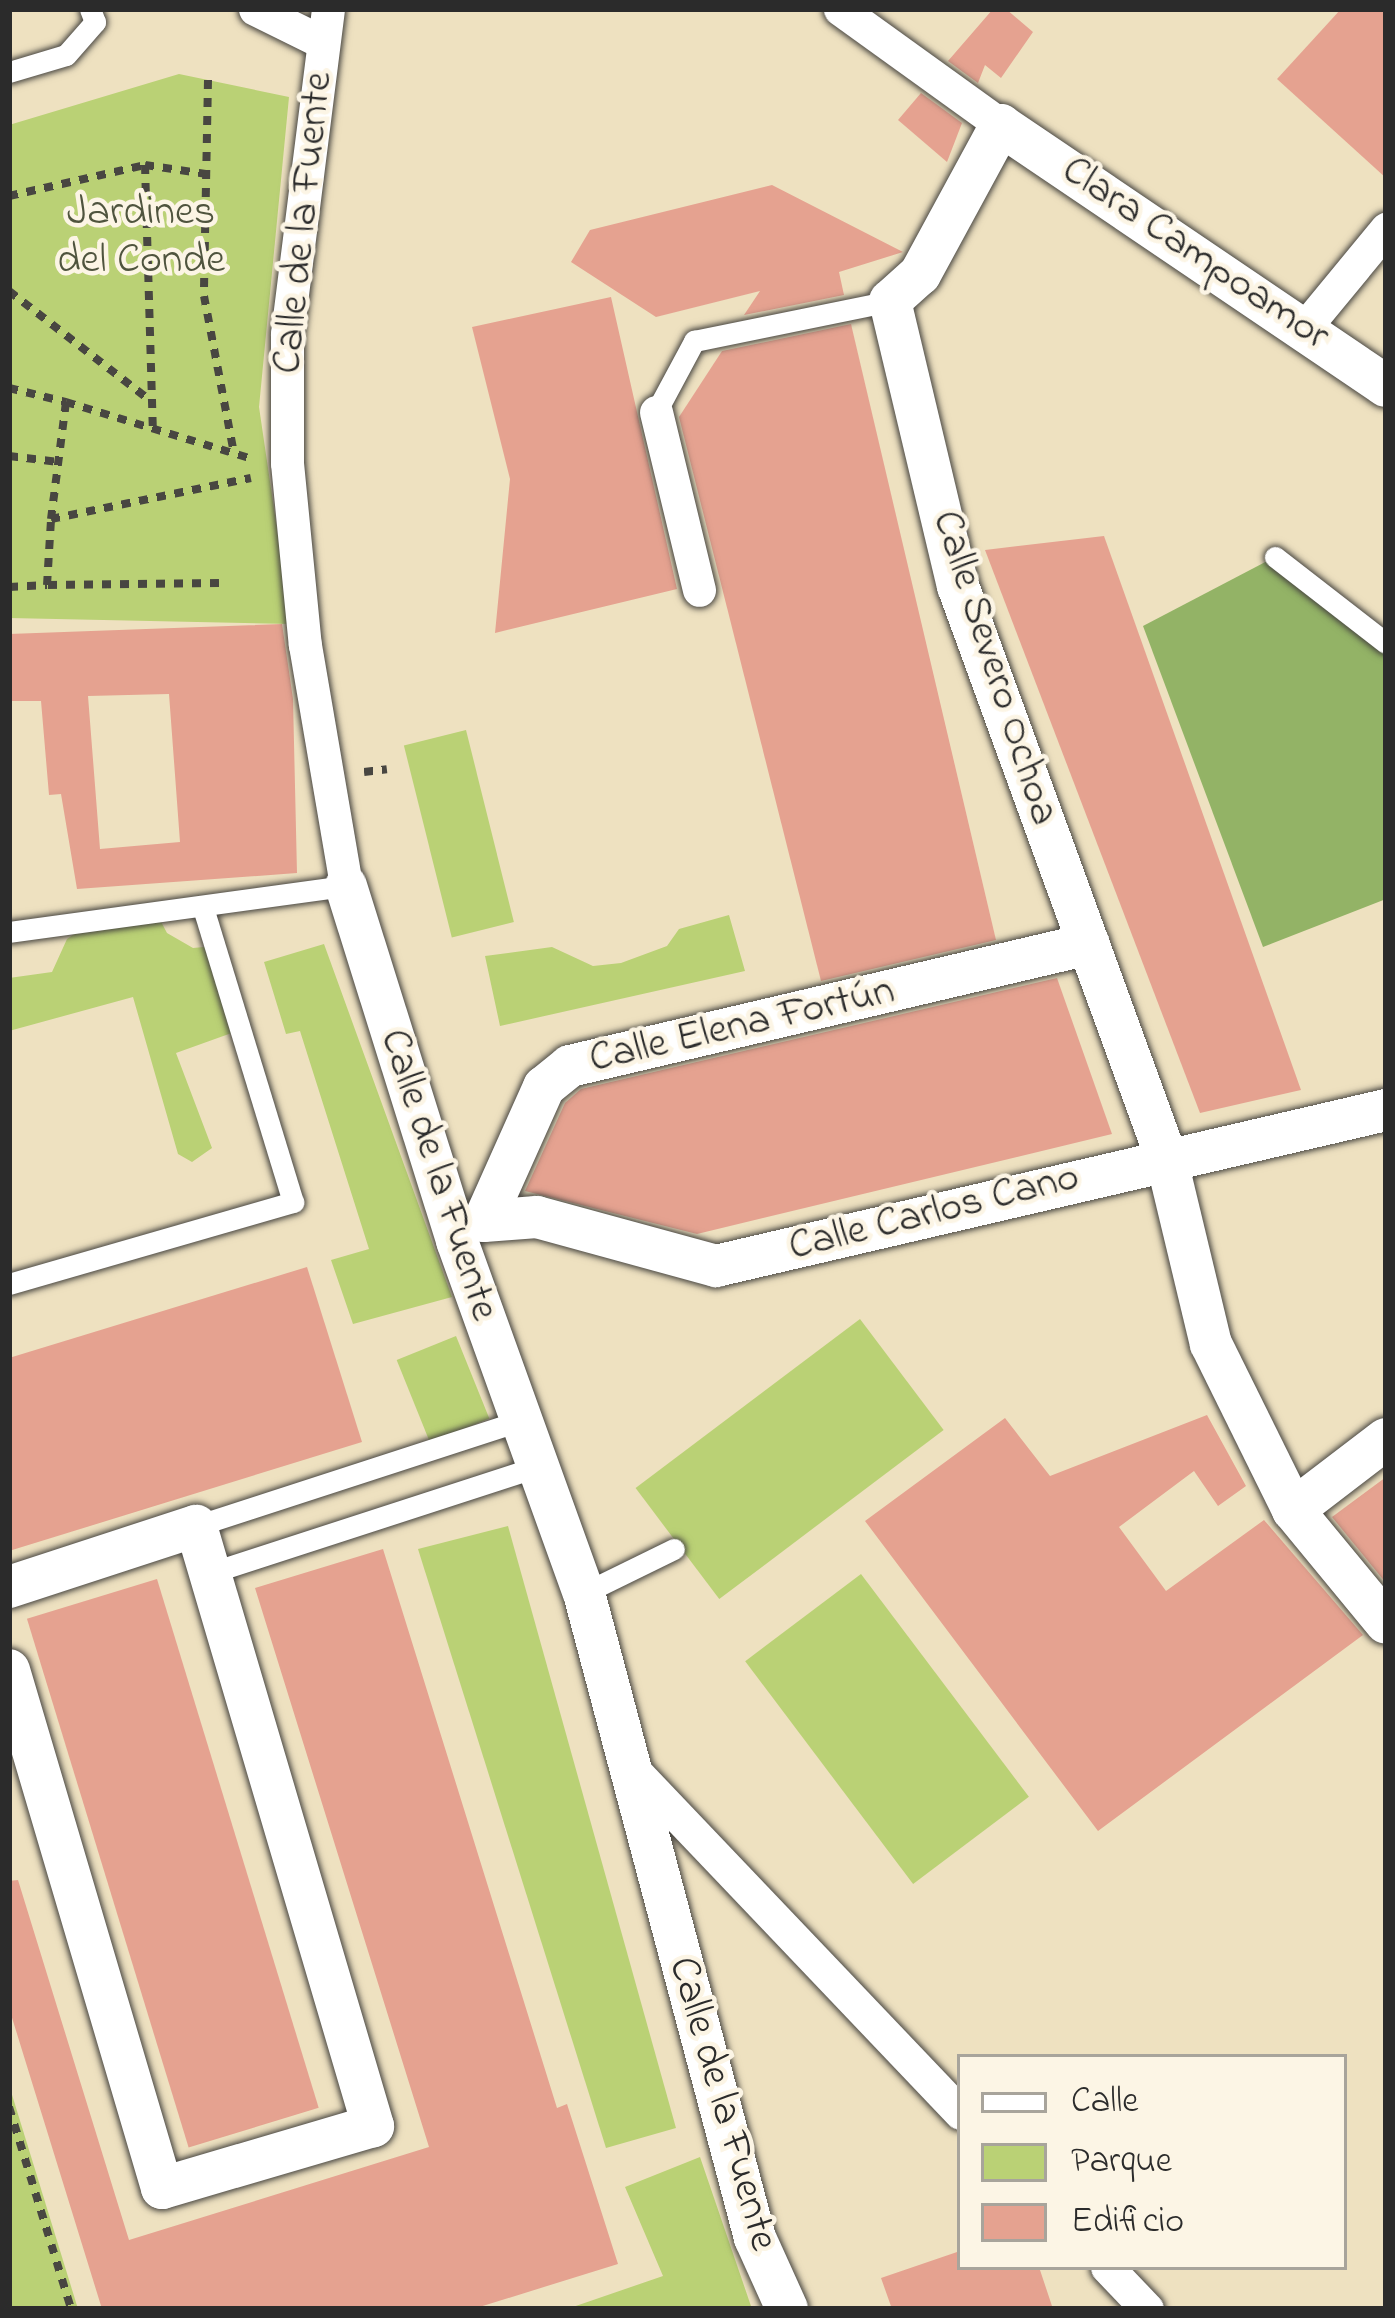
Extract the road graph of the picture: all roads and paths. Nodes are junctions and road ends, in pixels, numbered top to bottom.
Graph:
1 (90, 9) edge
2 (255, 9) edge
3 (840, 9) edge
4 (325, 25) edge
5 (9, 72) edge
6 (208, 80) dead end
7 (1001, 125) junction
8 (145, 165) junction
9 (207, 174) junction
10 (9, 196) edge
11 (1386, 229) edge
12 (9, 291) edge
13 (890, 301) junction
14 (1306, 326) junction
15 (1386, 386) edge
16 (9, 388) edge
17 (148, 399) junction
18 (66, 402) junction
19 (656, 412) joint
20 (153, 429) junction
21 (234, 454) junction
22 (9, 456) edge
23 (58, 462) junction
24 (288, 470) junction
25 (51, 519) junction
26 (1275, 557) dead end
27 (219, 583) dead end
28 (47, 585) junction
29 (9, 586) edge
30 (699, 590) dead end
31 (1386, 643) edge
32 (346, 886) junction
33 (203, 908) junction
34 (9, 932) edge
35 (1089, 944) junction
36 (1386, 1110) edge
37 (1166, 1157) junction
38 (471, 1231) junction
39 (9, 1284) edge
40 (520, 1421) junction
41 (1386, 1439) edge
42 (536, 1467) junction
43 (1293, 1510) junction
44 (196, 1526) junction
45 (674, 1549) dead end
46 (210, 1573) junction
47 (9, 1587) edge
48 (584, 1593) junction
49 (1386, 1623) edge
50 (9, 1670) edge
51 (630, 1766) junction
52 (9, 2107) edge
53 (957, 2110) edge
54 (1110, 2270) edge
55 (71, 2309) edge
56 (787, 2309) edge
57 (1147, 2309) edge

1 - 5 lane
2 - 4 street
3 - 7 street
4 - 24 street, Calle de la Fuente
6 - 9 path
7 - 13 street
7 - 14 street, Clara Campoamor
8 - 9 path
8 - 10 path
8 - 17 path
9 - 21 path
11 - 14 street
12 - 17 path
13 - 19 lane
13 - 35 street, Calle Severo Ochoa
14 - 15 street, Clara Campoamor
16 - 18 path
17 - 20 path
18 - 20 path
18 - 23 path
19 - 30 street
20 - 21 path
21 - 24 path
22 - 23 path
23 - 25 path
24 - 25 path
24 - 32 street, Calle de la Fuente
25 - 28 path
26 - 31 lane
27 - 28 path
28 - 29 path
32 - 33 lane
32 - 38 street, Calle de la Fuente
33 - 34 lane
33 - 39 lane
35 - 37 street, Calle Severo Ochoa
35 - 38 street, Calle Elena Fortún
36 - 37 street, Calle Carlos Cano
37 - 38 street, Calle Carlos Cano
37 - 43 street, Calle Severo Ochoa
38 - 40 street, Calle de la Fuente
40 - 42 street, Calle de la Fuente
40 - 44 lane
41 - 43 street
42 - 46 lane
42 - 48 street, Calle de la Fuente
43 - 49 street, Calle Severo Ochoa
44 - 46 street
44 - 47 street
45 - 48 lane
46 - 50 street
48 - 51 street, Calle de la Fuente
51 - 53 street
51 - 56 street, Calle de la Fuente
52 - 55 path
54 - 57 street

